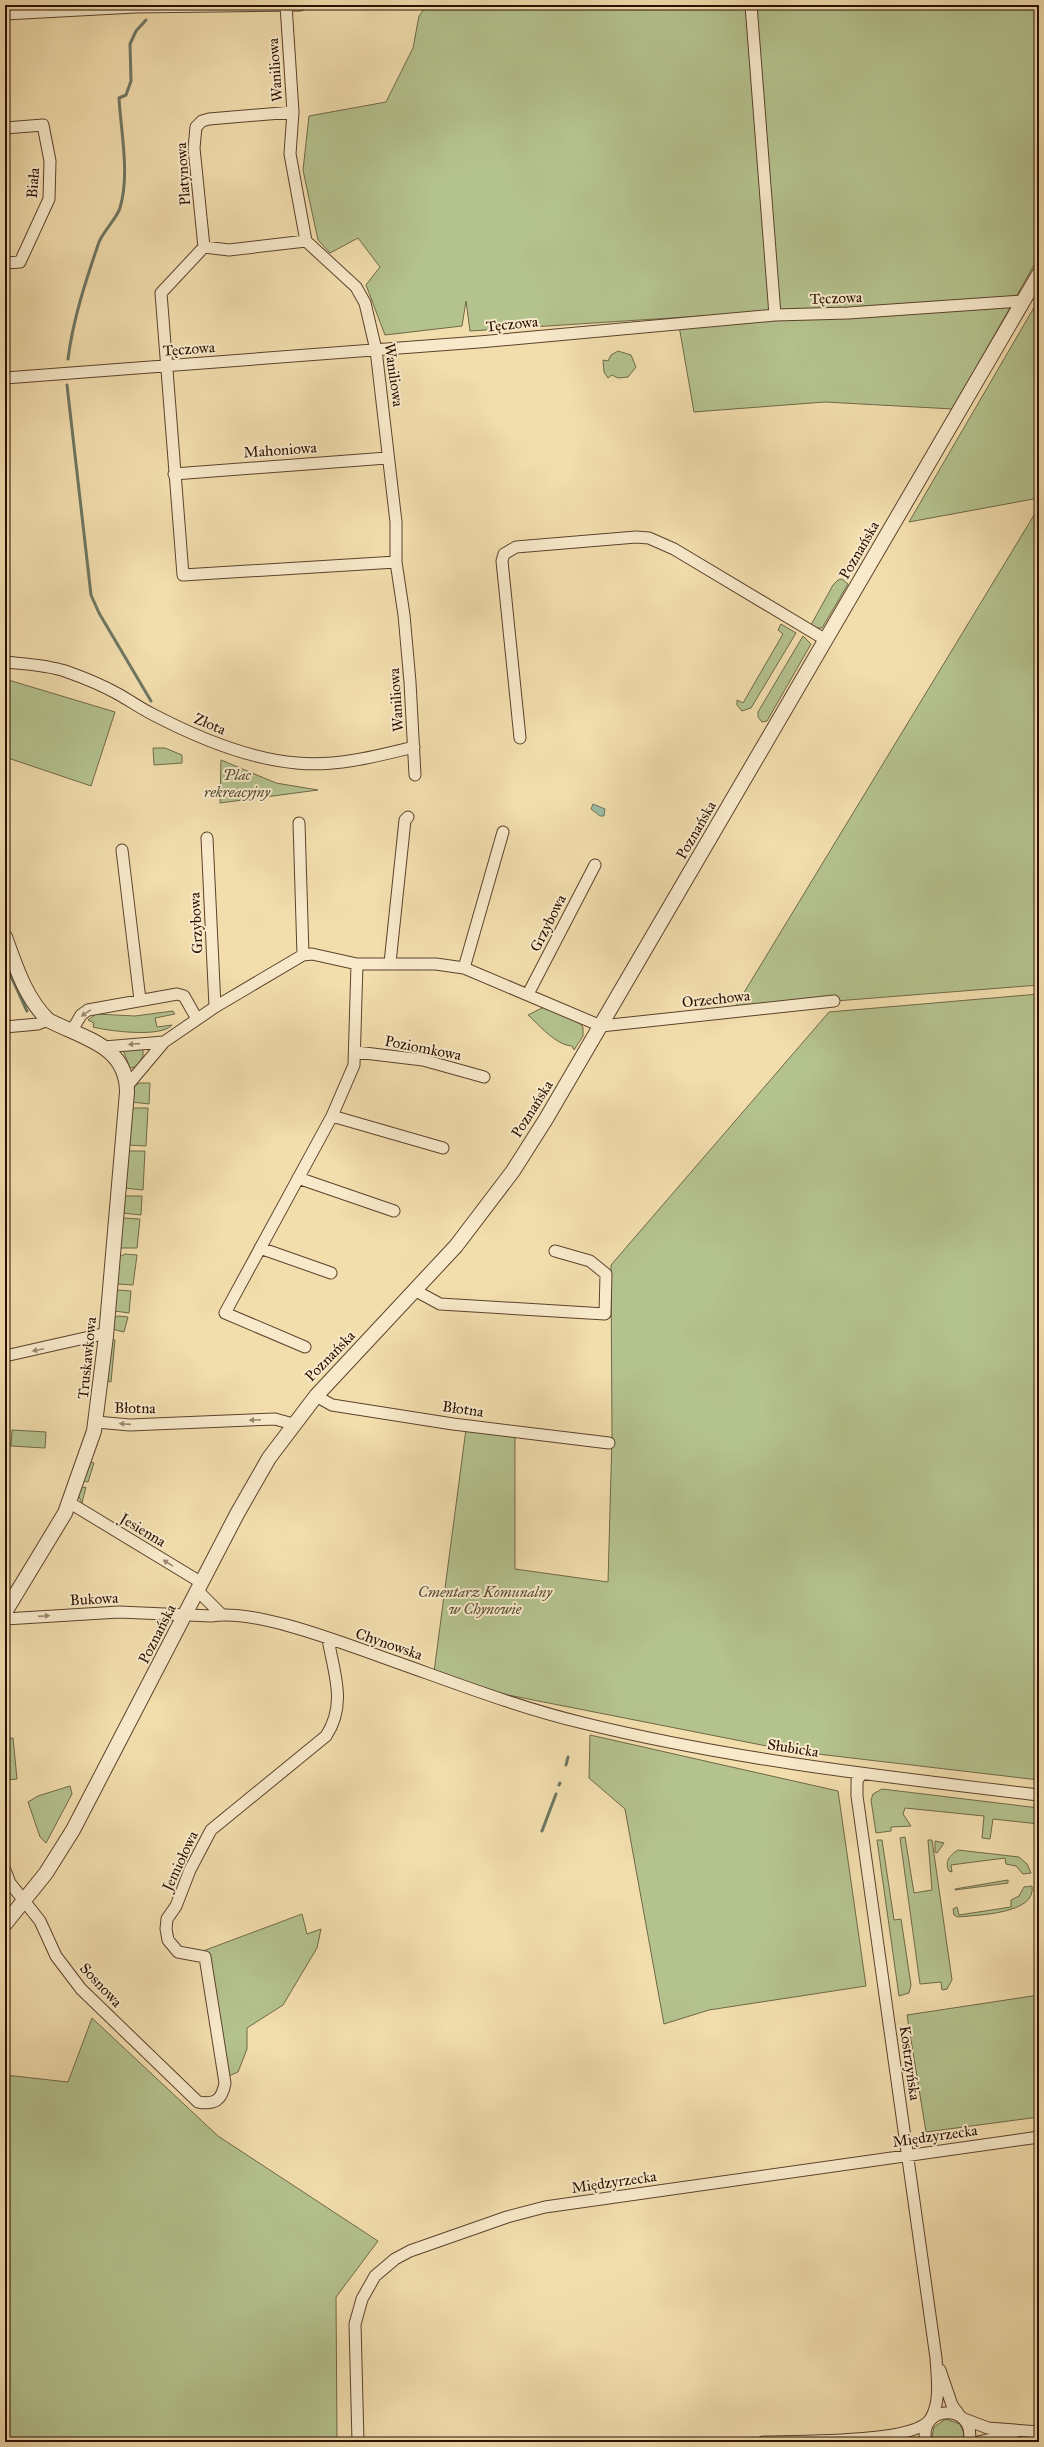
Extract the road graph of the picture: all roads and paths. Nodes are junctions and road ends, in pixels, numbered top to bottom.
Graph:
1 (286, 5) edge
2 (300, 5) edge
3 (751, 5) edge
4 (135, 6) edge
5 (21, 9) edge
6 (5, 14) edge
7 (293, 112) junction
8 (5, 128) edge
9 (306, 241) junction
10 (204, 247) junction
11 (5, 263) edge
12 (1039, 274) edge
13 (1022, 301) junction
14 (775, 315) junction
15 (376, 350) junction
16 (166, 366) junction
17 (5, 378) edge
18 (387, 458) junction
19 (174, 474) junction
20 (396, 562) junction
21 (826, 640) junction
22 (5, 662) edge
23 (520, 738) dead end
24 (414, 747) junction
25 (415, 775) dead end
26 (408, 817) dead end
27 (299, 823) dead end
28 (503, 832) dead end
29 (208, 838) dead end
30 (122, 850) dead end
31 (595, 865) dead end
32 (5, 937) edge
33 (303, 955) junction
34 (357, 964) junction
35 (390, 964) junction
36 (464, 968) junction
37 (528, 994) junction
38 (140, 1000) junction
39 (834, 1000) dead end
40 (215, 1007) junction
41 (197, 1019) junction
42 (48, 1020) junction
43 (601, 1026) junction
44 (5, 1027) edge
45 (71, 1032) junction
46 (164, 1042) junction
47 (104, 1047) junction
48 (356, 1052) junction
49 (484, 1077) dead end
50 (127, 1086) junction
51 (332, 1116) junction
52 (443, 1148) dead end
53 (298, 1178) junction
54 (394, 1211) dead end
55 (260, 1248) junction
56 (555, 1250) dead end
57 (331, 1273) dead end
58 (416, 1291) junction
59 (107, 1333) junction
60 (305, 1347) dead end
61 (5, 1356) edge
62 (316, 1396) junction
63 (96, 1422) junction
64 (293, 1424) junction
65 (610, 1443) dead end
66 (70, 1502) junction
67 (200, 1587) junction
68 (5, 1612) edge
69 (221, 1614) junction
70 (186, 1615) junction
71 (5, 1619) edge
72 (328, 1639) junction
73 (545, 1712) joint
74 (861, 1774) junction
75 (1039, 1795) edge
76 (5, 1870) edge
77 (24, 1901) junction
78 (5, 1924) edge
79 (198, 2102) joint
80 (1039, 2137) edge
81 (908, 2156) junction
82 (936, 2358) junction
83 (962, 2418) junction
84 (931, 2419) junction
85 (1026, 2432) junction
86 (1039, 2432) edge
87 (876, 2438) junction
88 (358, 2442) edge
89 (763, 2442) edge
90 (904, 2442) edge
91 (926, 2442) edge
92 (969, 2442) edge
93 (978, 2442) edge

1 - 2 street
1 - 4 street
1 - 7 street, Waniliowa
3 - 14 street
4 - 5 street
5 - 6 street
7 - 9 street, Waniliowa
7 - 10 street, Platynowa
8 - 11 street, Biała
9 - 10 street
9 - 15 street, Waniliowa
10 - 16 street
12 - 13 street, Poznańska
13 - 14 street, Tęczowa
13 - 21 street, Poznańska
14 - 15 street, Tęczowa
15 - 16 street, Tęczowa
15 - 18 street, Waniliowa
16 - 17 street, Tęczowa
16 - 19 street
18 - 19 street, Mahoniowa
18 - 20 street, Waniliowa
19 - 20 street
20 - 24 street, Waniliowa
21 - 23 street
21 - 43 street, Poznańska
22 - 24 street, Złota
24 - 25 street, Waniliowa
26 - 35 street
27 - 33 street
28 - 36 street
29 - 40 street, Grzybowa
30 - 38 street
31 - 37 street, Grzybowa
32 - 42 street
33 - 34 street
33 - 40 street
34 - 35 street
34 - 48 street
35 - 36 street
36 - 37 street
37 - 43 street
38 - 41 street
38 -> 45 street
39 - 43 street, Orzechowa
40 - 41 street
41 - 46 street
42 - 44 street
42 - 45 street, Truskawkowa
43 - 58 street, Poznańska
45 - 47 street, Truskawkowa
46 -> 47 street, Truskawkowa
46 - 50 street
47 - 50 street, Truskawkowa
48 - 49 street, Poziomkowa
48 - 51 street
50 - 59 street, Truskawkowa
51 - 52 street
51 - 53 street
53 - 54 street
53 - 55 street
55 - 57 street
55 - 60 street
56 - 58 street
58 - 62 street, Poznańska
59 -> 61 street
59 - 63 street, Truskawkowa
62 - 64 street, Poznańska
62 - 65 street, Błotna
64 -> 63 street, Błotna
63 - 66 street, Truskawkowa
64 - 67 street, Poznańska
67 -> 66 street, Jesienna
66 - 68 street, Truskawkowa
67 - 69 street
67 - 70 street, Poznańska
69 - 70 street, Chynowska
69 - 72 street, Chynowska
71 -> 70 street, Bukowa
70 - 77 street, Poznańska
72 - 73 street, Chynowska
72 - 79 street, Jemiołowa
73 - 74 street, Słubicka
74 - 75 street, Słubicka
74 - 81 street, Kostrzyńska
76 - 77 street, Sosnowa
77 - 78 street, Poznańska
77 - 79 street, Sosnowa
80 - 81 street, Międzyrzecka
81 - 82 street, Kostrzyńska
81 - 88 street, Międzyrzecka
82 - 83 street
82 - 84 street
83 - 84 street
83 - 85 street
83 - 92 street
84 - 87 street
84 - 91 street
85 - 86 street
85 - 93 street
87 - 89 street
87 - 90 street

